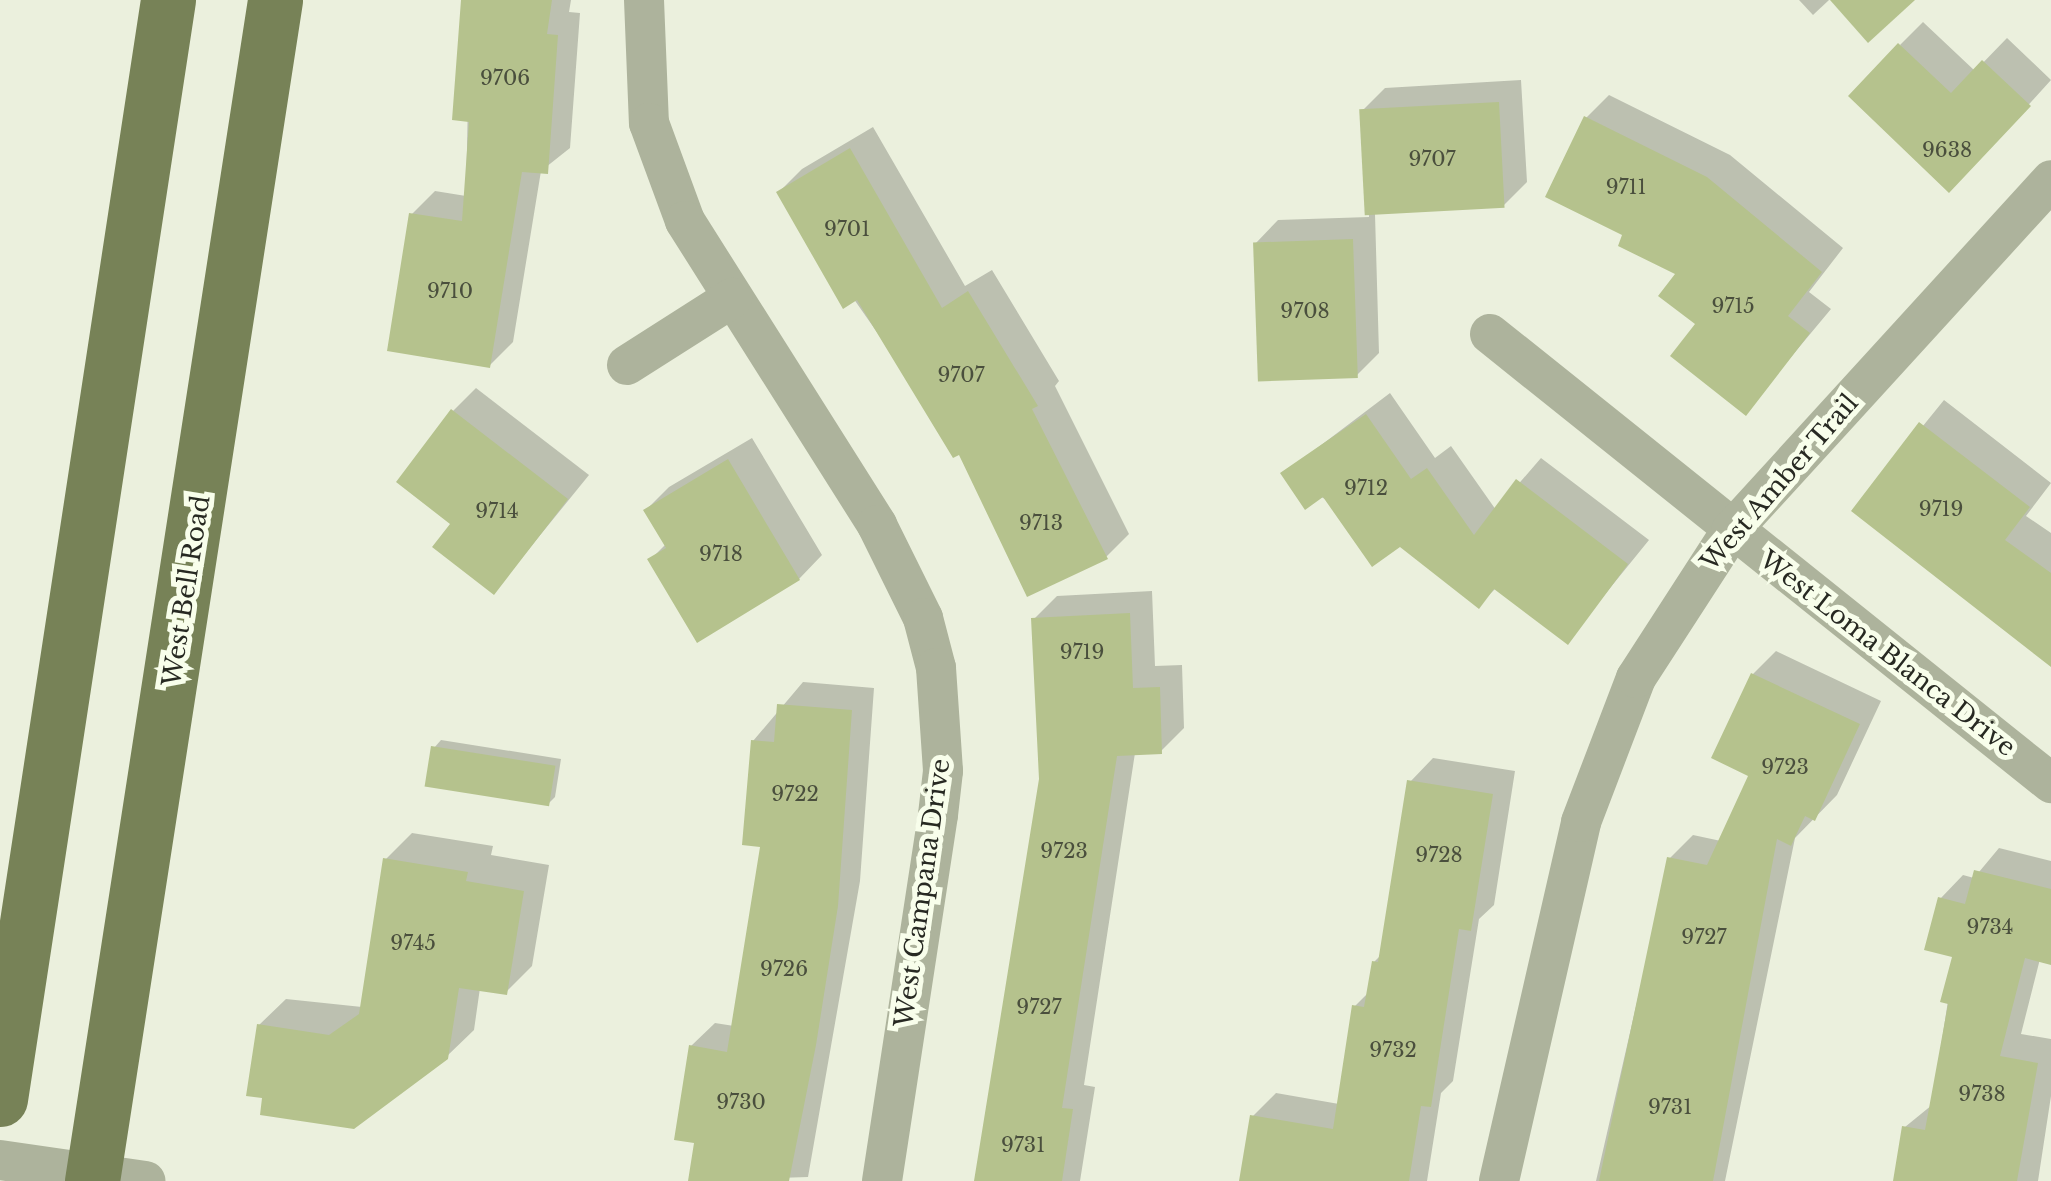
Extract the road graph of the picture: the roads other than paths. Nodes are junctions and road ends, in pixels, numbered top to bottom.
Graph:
1 (168, 0) edge
2 (275, 0) edge
3 (644, 0) edge
4 (2051, 180) edge
5 (732, 298) junction
6 (1490, 334) dead end
7 (627, 366) dead end
8 (1731, 531) junction
9 (2051, 783) edge
10 (0, 1099) edge
11 (0, 1160) edge
12 (110, 1178) edge
13 (882, 1181) edge
14 (1499, 1181) edge

1 - 10 main road
2 - 12 main road, West Bell Road
3 - 5 street, West Campana Drive
4 - 8 street, West Amber Trail
5 - 7 street
5 - 13 street, West Campana Drive
6 - 8 street, West Loma Blanca Drive
8 - 9 street, West Loma Blanca Drive
8 - 14 street, West Amber Trail
11 - 12 street

